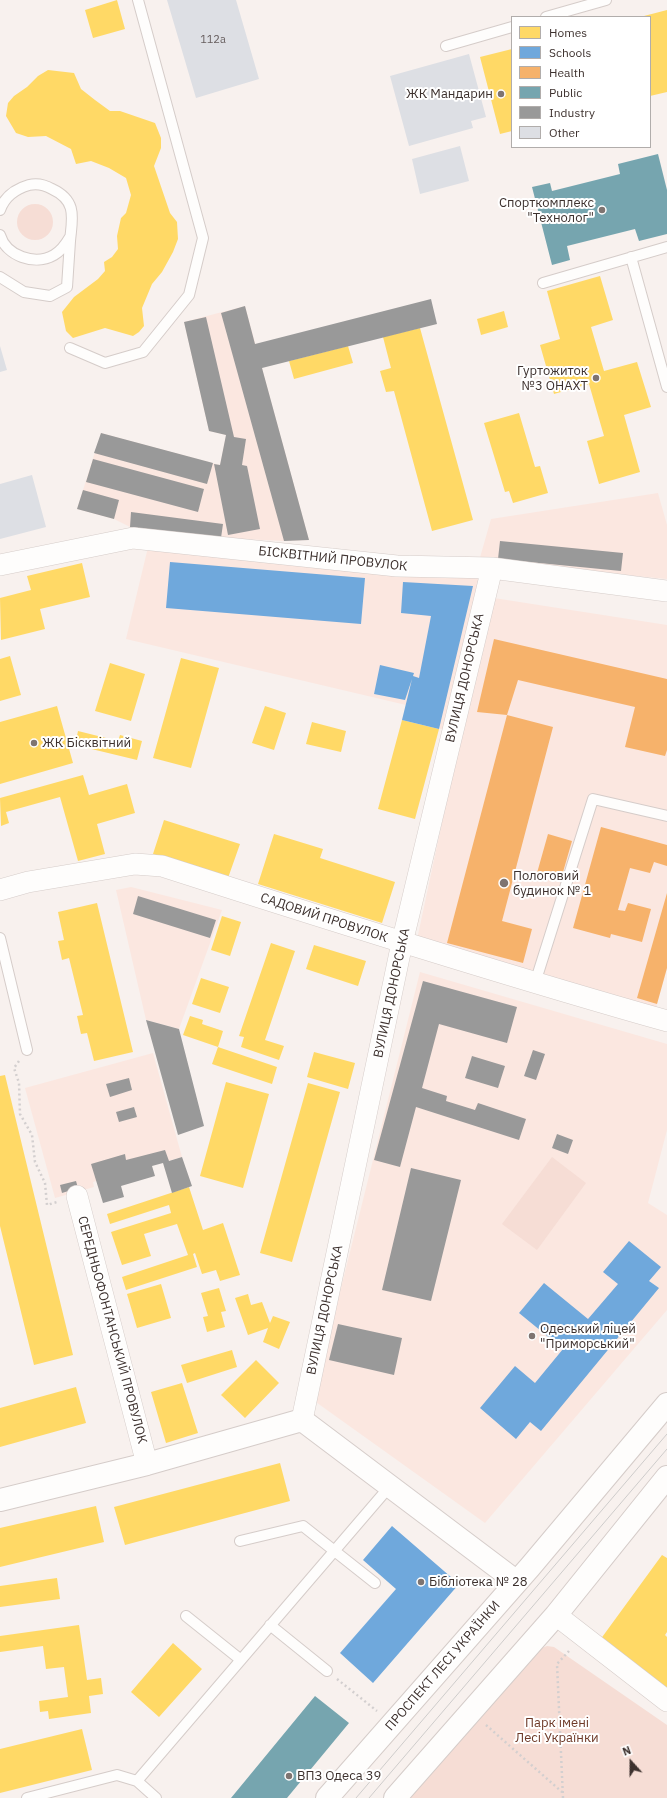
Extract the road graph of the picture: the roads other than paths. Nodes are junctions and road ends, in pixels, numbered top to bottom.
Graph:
1 (138, 0) edge
2 (606, 0) edge
3 (550, 16) edge
4 (511, 27) edge
5 (446, 46) dead end
6 (0, 210) edge
7 (0, 237) edge
8 (70, 237) junction
9 (667, 246) edge
10 (631, 257) junction
11 (0, 277) edge
12 (543, 283) dead end
13 (70, 348) dead end
14 (667, 387) edge
15 (0, 565) edge
16 (492, 568) junction
17 (667, 591) edge
18 (667, 816) edge
19 (0, 890) edge
20 (0, 938) edge
21 (402, 943) junction
22 (535, 983) junction
23 (667, 1021) edge
24 (27, 1050) road end
25 (77, 1196) road end
26 (667, 1404) edge
27 (302, 1420) junction
28 (148, 1464) junction
29 (667, 1477) edge
30 (390, 1486) junction
31 (0, 1500) edge
32 (240, 1541) dead end
33 (334, 1551) junction
34 (517, 1582) junction
35 (375, 1583) dead end
36 (556, 1615) junction
37 (186, 1616) dead end
38 (270, 1625) junction
39 (241, 1660) junction
40 (327, 1671) road end
41 (667, 1701) edge
42 (137, 1781) junction
43 (27, 1798) edge
44 (156, 1798) edge
45 (327, 1798) edge
46 (395, 1798) edge

1 - 13 lane
2 - 3 lane
4 - 5 lane
6 - 8 lane
7 - 8 lane
8 - 11 lane
9 - 10 lane
10 - 12 lane
10 - 14 lane
15 - 16 street, БІСКВІТНИЙ ПРОВУЛОК
16 - 17 street, БІСКВІТНИЙ ПРОВУЛОК
16 - 21 street, ВУЛИЦЯ ДОНОРСЬКА
18 - 22 lane
19 - 21 street, САДОВИЙ ПРОВУЛОК
20 - 24 lane
21 - 22 street, САДОВИЙ ПРОВУЛОК
21 - 27 street, ВУЛИЦЯ ДОНОРСЬКА
22 - 23 street, САДОВИЙ ПРОВУЛОК
25 - 28 street, СЕРЕДНЬОФОНТАНСЬКИЙ ПРОВУЛОК
26 - 34 main road, ПРОСПЕКТ ЛЕСІ УКРАЇНКИ
27 - 28 main road
27 - 30 main road
28 - 31 main road
29 - 36 main road
30 - 33 lane
30 - 34 main road
32 - 33 lane
33 - 35 lane
33 - 38 lane
34 - 45 main road, ПРОСПЕКТ ЛЕСІ УКРАЇНКИ
36 - 41 street
36 - 46 main road
37 - 39 lane
38 - 39 lane
38 - 40 lane
39 - 42 lane
42 - 43 lane
42 - 44 lane

